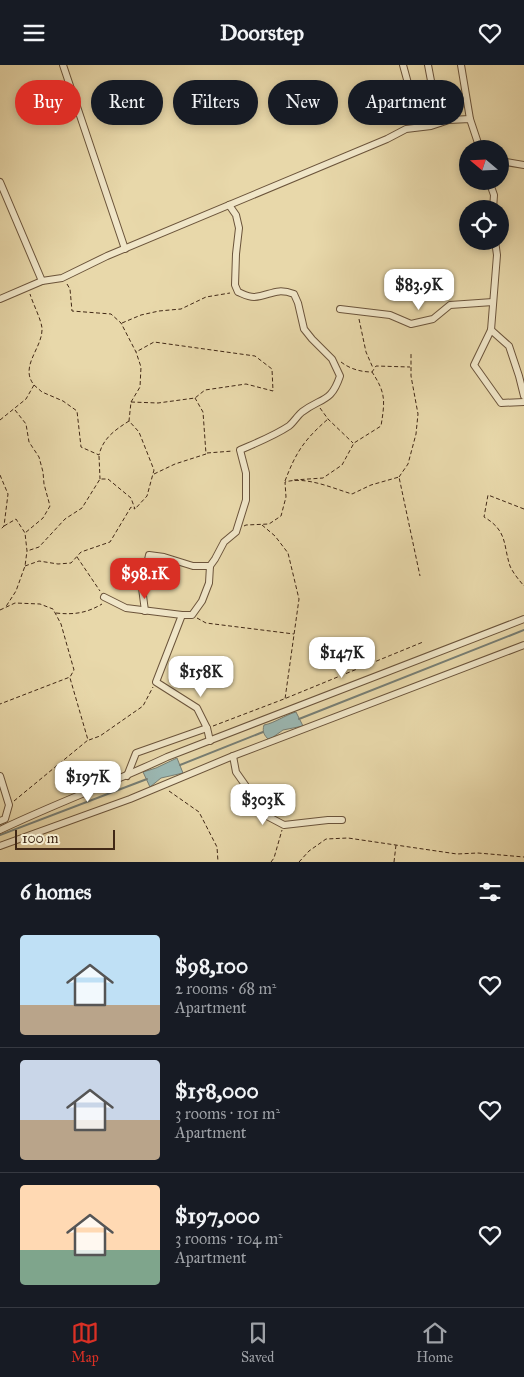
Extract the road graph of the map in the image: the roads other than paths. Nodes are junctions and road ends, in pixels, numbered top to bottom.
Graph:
1 (62, 65) edge
2 (403, 65) edge
3 (428, 65) edge
4 (462, 65) edge
5 (431, 80) edge
6 (464, 119) edge
7 (470, 119) junction
8 (430, 125) edge
9 (420, 127) junction
10 (477, 140) edge
11 (509, 162) edge
12 (524, 165) edge
13 (0, 182) edge
14 (229, 205) junction
15 (124, 249) junction
16 (496, 250) edge
17 (42, 281) junction
18 (0, 299) edge
19 (493, 302) junction
20 (340, 309) dead end
21 (490, 330) junction
22 (524, 396) edge
23 (524, 402) edge
24 (210, 566) junction
25 (104, 597) road end
26 (145, 611) junction
27 (182, 615) junction
28 (524, 619) edge
29 (524, 645) edge
30 (207, 728) junction
31 (210, 741) junction
32 (233, 756) junction
33 (0, 776) edge
34 (127, 776) junction
35 (3, 820) edge
36 (342, 821) dead end
37 (12, 824) junction
38 (0, 830) edge
39 (0, 846) edge

1 - 15 street
2 - 9 street
3 - 5 street
4 - 7 street
6 - 7 street
7 - 10 street
8 - 9 street
9 - 14 street
11 - 12 street
13 - 17 street
14 - 15 street
14 - 24 street
15 - 17 street
16 - 19 street
17 - 18 street
19 - 20 street
19 - 21 street
21 - 22 street
21 - 23 street
24 - 26 street
24 - 27 street
25 - 26 street
26 - 27 street
27 - 30 street
28 - 31 street
29 - 32 street
30 - 31 street
30 - 34 street
31 - 34 street
32 - 36 street
32 - 39 street
33 - 35 street
34 - 37 street
35 - 37 street
37 - 38 street

